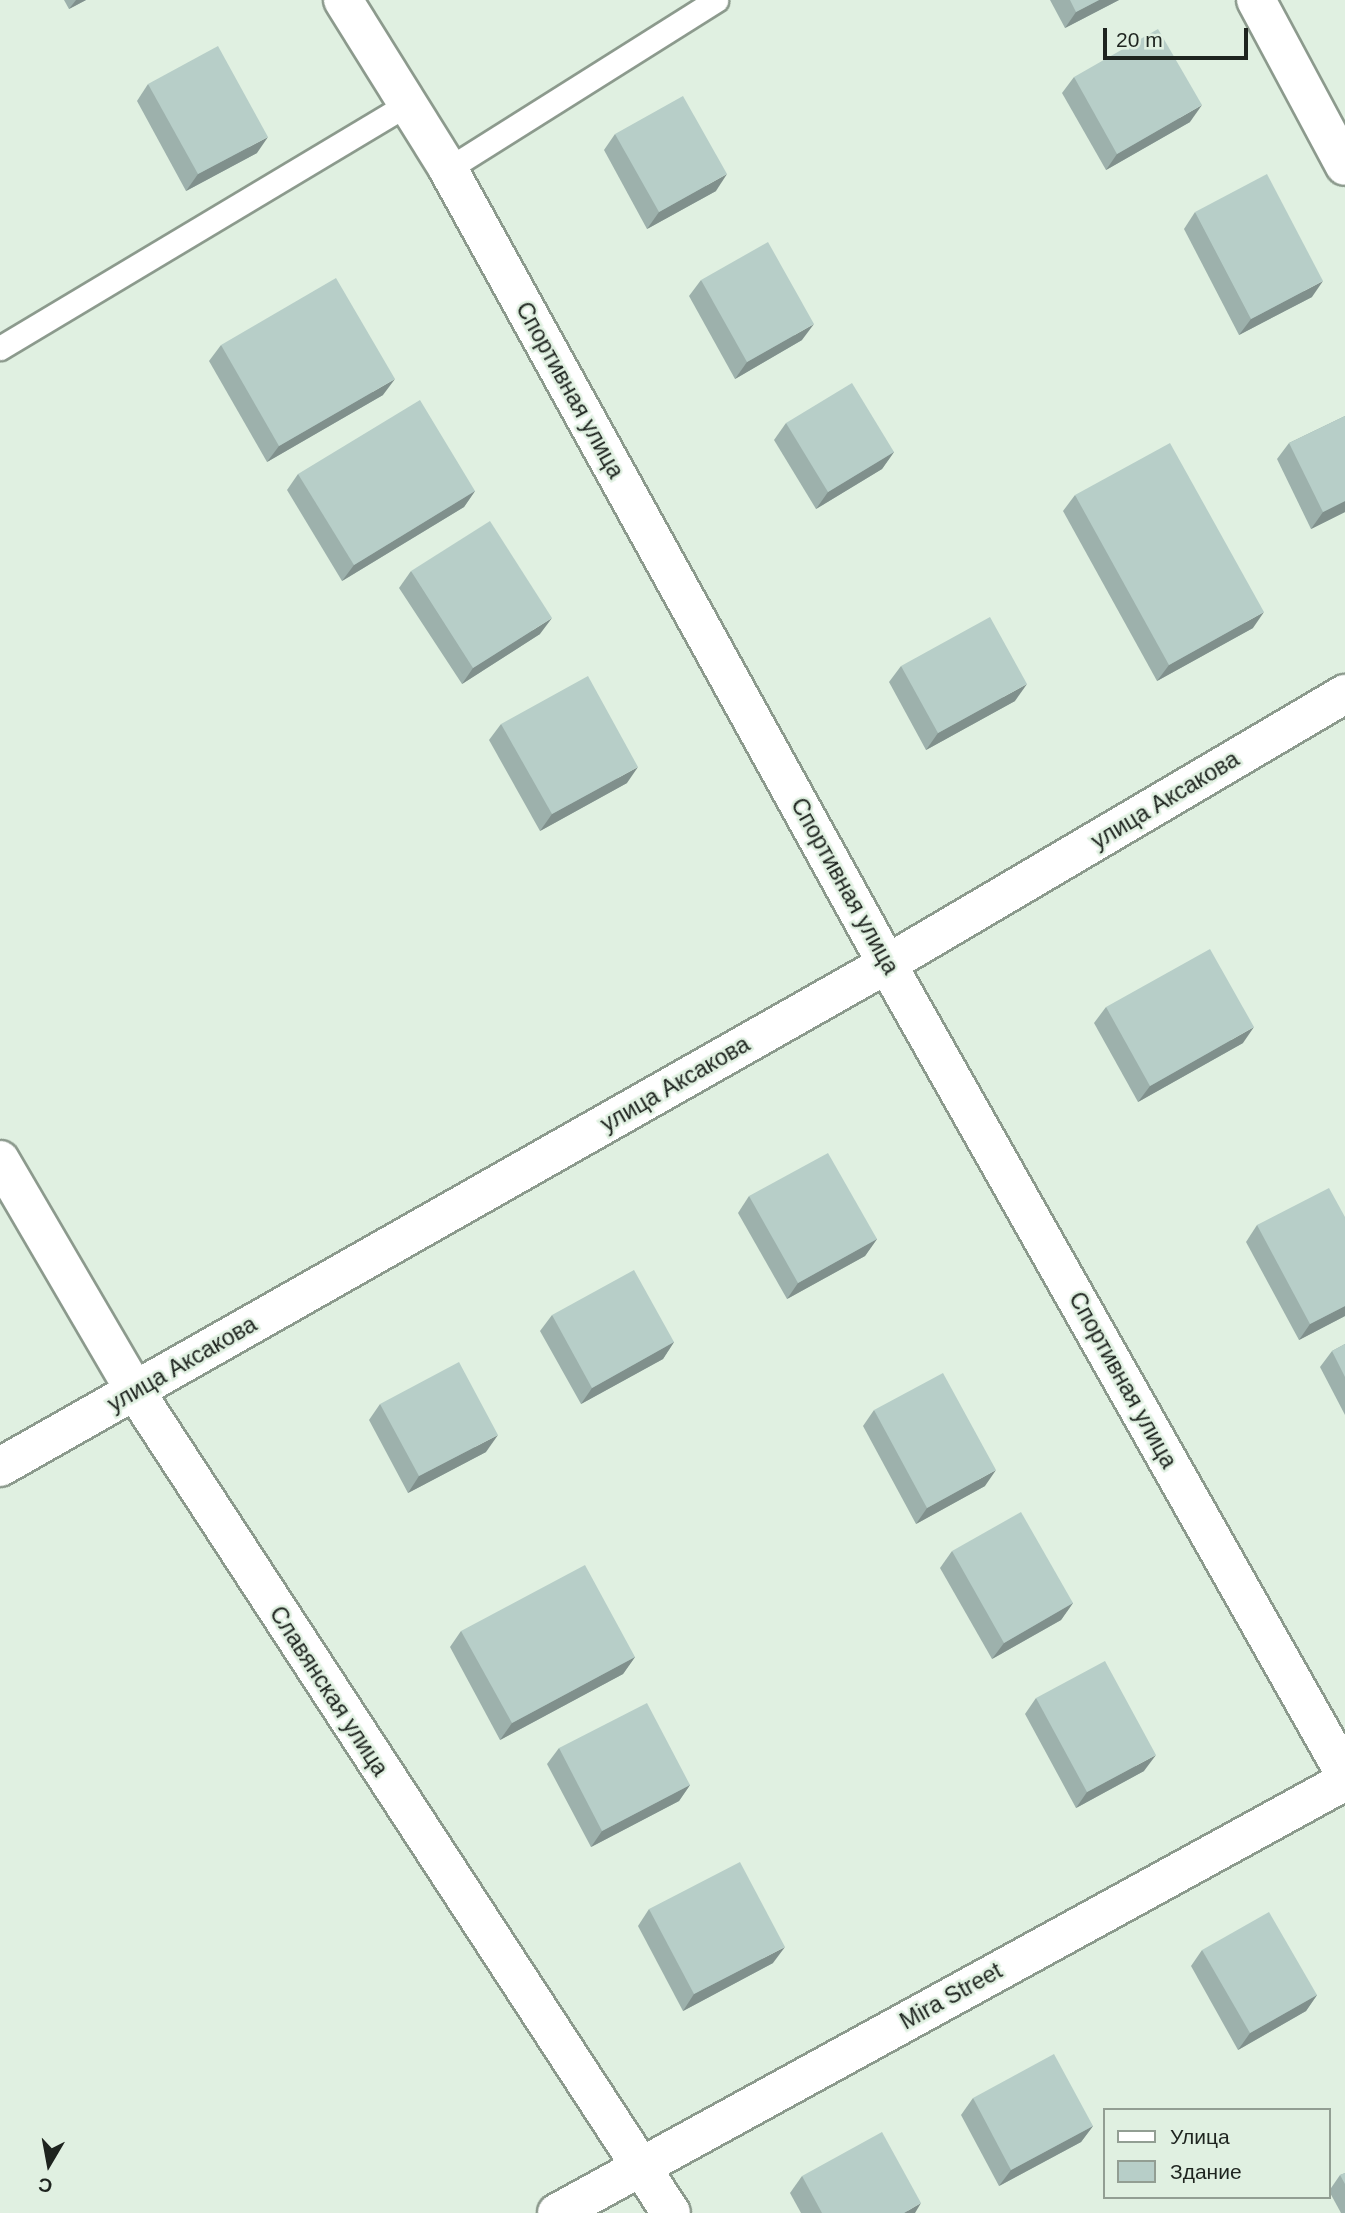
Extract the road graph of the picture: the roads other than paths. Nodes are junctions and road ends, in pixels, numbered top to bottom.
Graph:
1 (343, 0) edge
2 (716, 0) edge
3 (1256, 0) edge
4 (407, 104) junction
5 (1345, 166) edge
6 (448, 169) junction
7 (0, 348) edge
8 (1345, 694) edge
9 (887, 964) junction
10 (0, 1160) edge
11 (135, 1391) junction
12 (0, 1467) edge
13 (1345, 1774) edge
14 (1345, 1781) edge
15 (643, 2164) junction
16 (557, 2213) edge
17 (671, 2213) edge

1 - 4 street, Спортивная улица
2 - 6 lane
3 - 5 street
4 - 6 street, Спортивная улица
4 - 7 lane
6 - 9 street, Спортивная улица
8 - 9 street, улица Аксакова
9 - 11 street, улица Аксакова
9 - 13 street, Спортивная улица
10 - 11 street, Славянская улица
11 - 12 street, улица Аксакова
11 - 15 street, Славянская улица
14 - 15 street, Mira Street
15 - 16 street, Mira Street
15 - 17 street, Славянская улица

